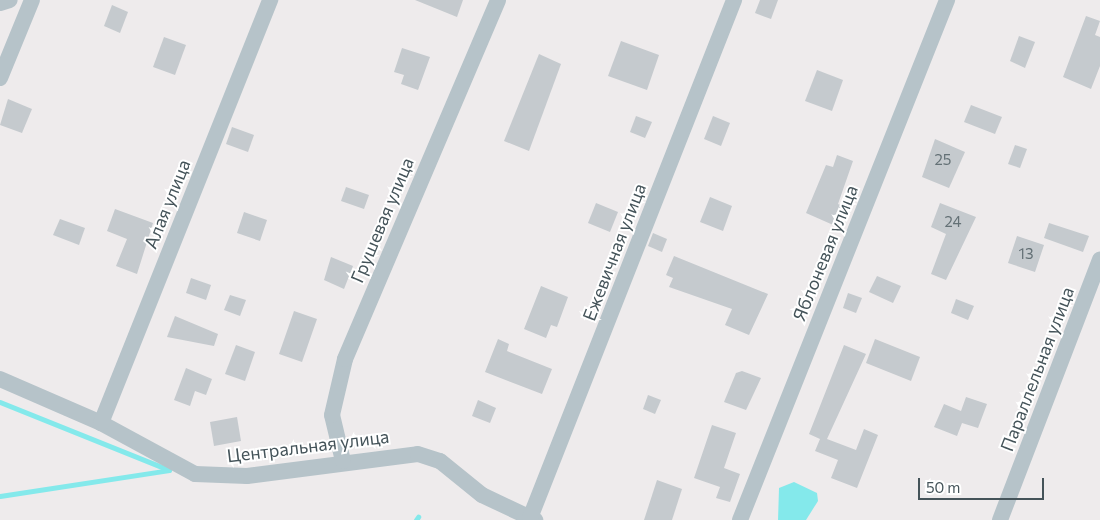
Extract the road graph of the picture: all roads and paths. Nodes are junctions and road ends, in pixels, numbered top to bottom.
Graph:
1 (10, 0) edge
2 (32, 0) edge
3 (270, 0) edge
4 (498, 0) edge
5 (734, 0) edge
6 (947, 0) edge
7 (0, 3) edge
8 (0, 78) edge
9 (1100, 260) edge
10 (0, 379) edge
11 (101, 423) junction
12 (343, 461) junction
13 (533, 519) edge
14 (740, 520) edge
15 (1000, 520) edge

1 - 7 street
2 - 8 street
3 - 11 street, Алая улица
4 - 12 street, Грушевая улица
5 - 13 street, Ежевичная улица
6 - 14 street, Яблоневая улица
9 - 15 street, Параллельная улица
10 - 11 street, Центральная улица
11 - 12 street, Центральная улица
12 - 13 street, Центральная улица

